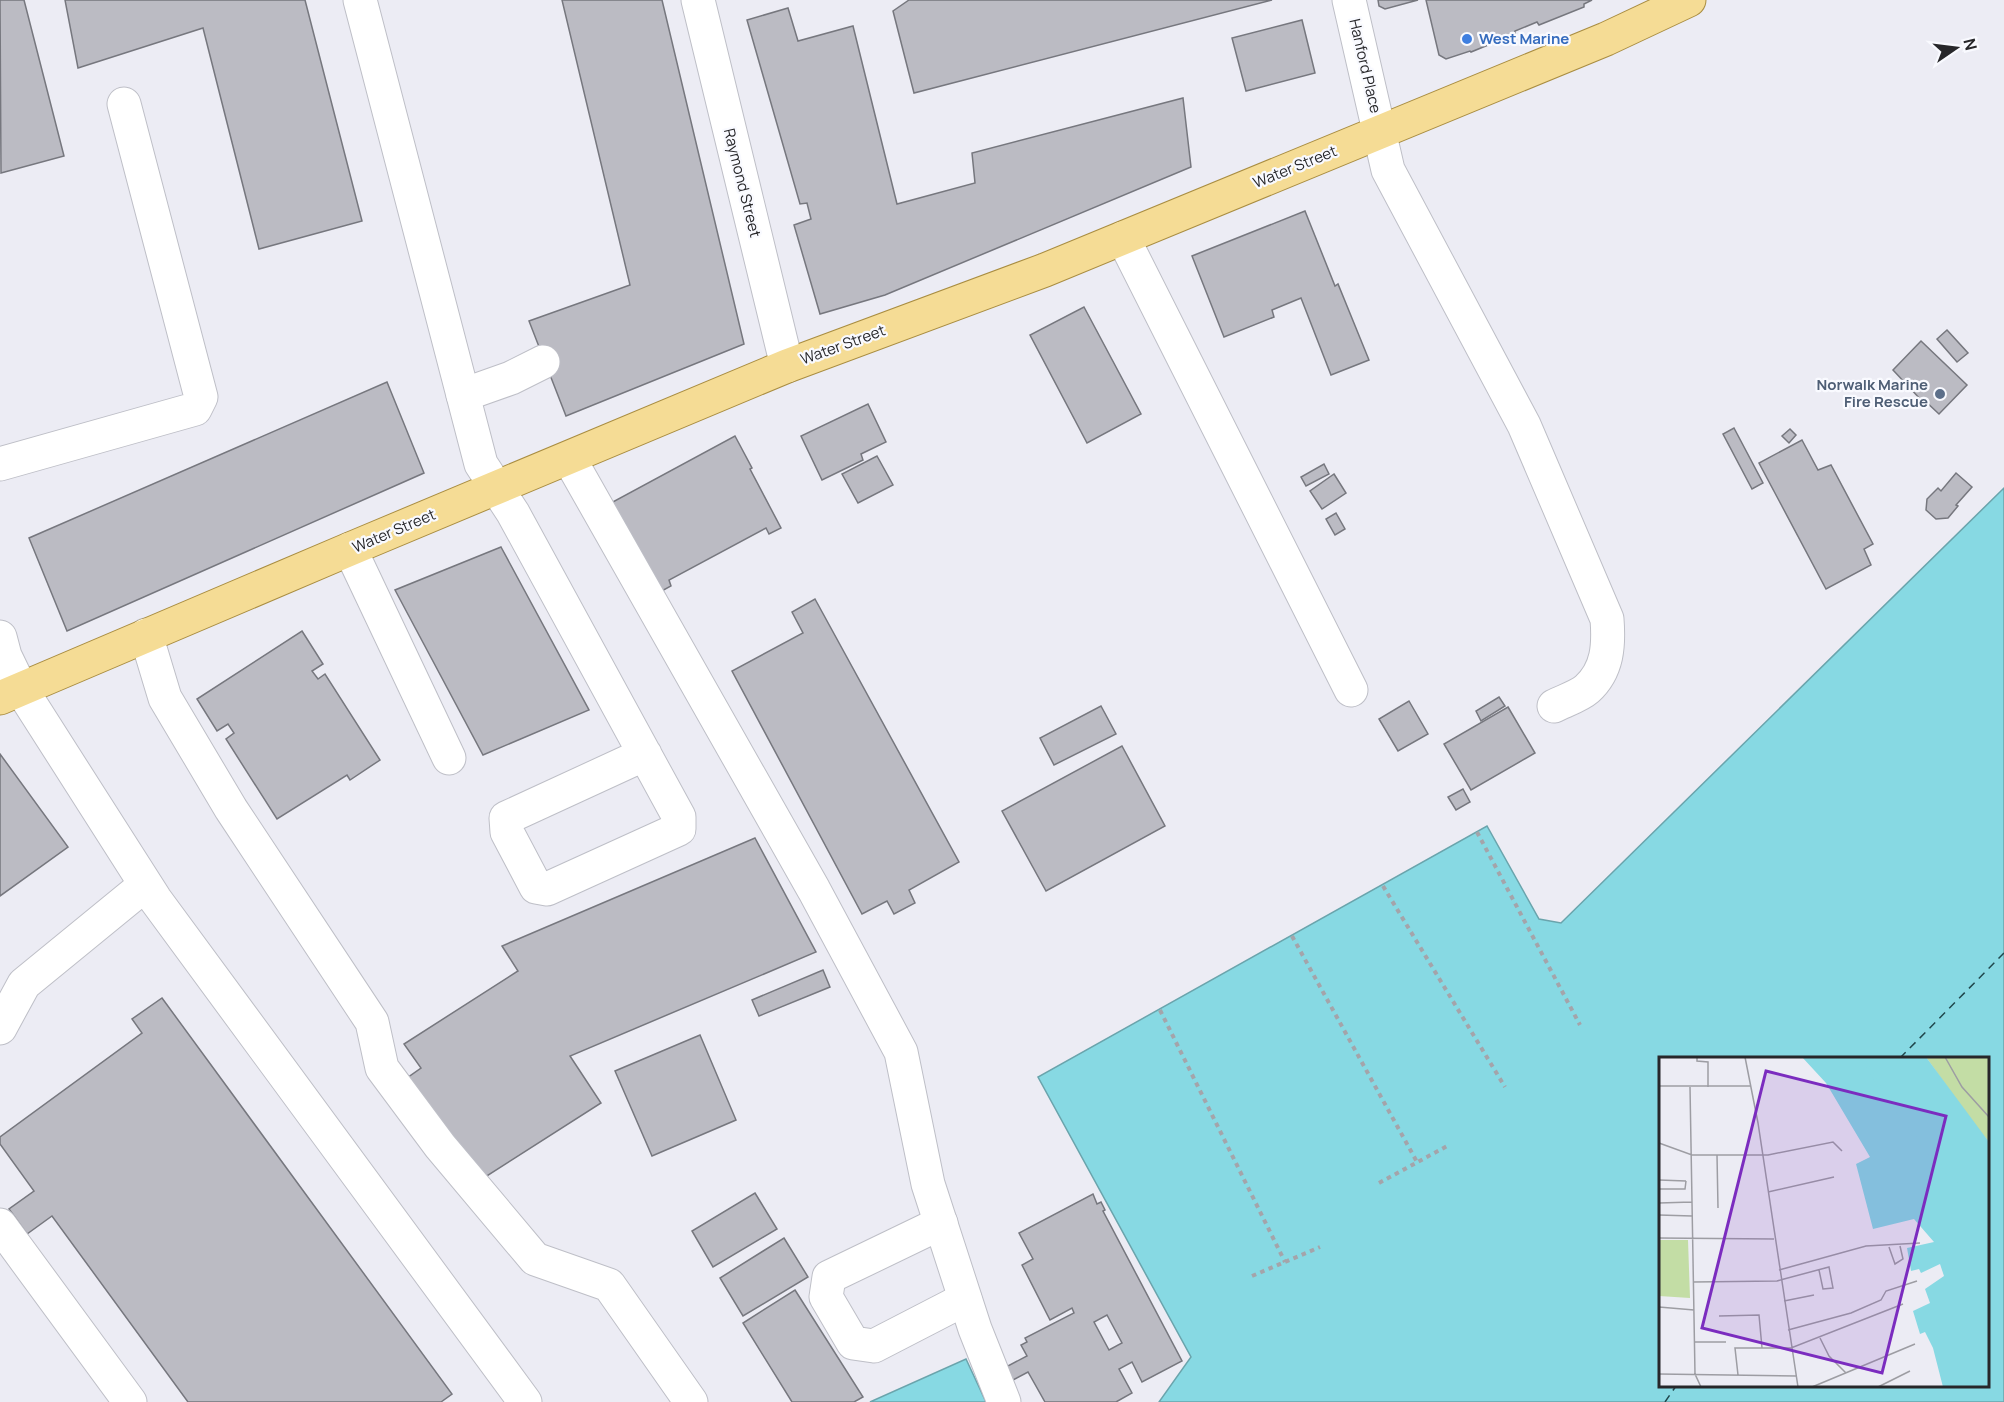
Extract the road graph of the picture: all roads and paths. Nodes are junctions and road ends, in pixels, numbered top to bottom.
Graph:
1 (360, 0) edge
2 (698, 0) edge
3 (1349, 0) edge
4 (1689, 0) edge
5 (124, 104) dead end
6 (1380, 132) junction
7 (1123, 238) junction
8 (543, 362) dead end
9 (787, 366) junction
10 (463, 395) junction
11 (569, 458) junction
12 (0, 464) edge
13 (496, 488) junction
14 (350, 549) junction
15 (146, 635) junction
16 (0, 637) edge
17 (1351, 690) dead end
18 (10, 694) edge
19 (1554, 706) dead end
20 (645, 754) junction
21 (449, 758) dead end
22 (1477, 832) dead end
23 (146, 885) junction
24 (1383, 886) dead end
25 (1292, 936) dead end
26 (1160, 1010) dead end
27 (1580, 1025) dead end
28 (0, 1028) edge
29 (1505, 1087) dead end
30 (1449, 1145) dead end
31 (1417, 1162) junction
32 (1379, 1183) dead end
33 (940, 1223) junction
34 (0, 1225) edge
35 (1320, 1247) dead end
36 (1285, 1262) junction
37 (1252, 1276) dead end
38 (965, 1299) junction
39 (130, 1402) edge
40 (525, 1402) edge
41 (691, 1402) edge
42 (1004, 1402) edge

1 - 10 street
2 - 9 street, Raymond Street
3 - 6 street, Hanford Place
4 - 6 main road, Water Street
5 - 12 street
6 - 7 main road, Water Street
6 - 19 street, Hanford Place
7 - 9 main road, Water Street
7 - 17 street
8 - 10 street
9 - 11 main road, Water Street
10 - 13 street
11 - 13 main road, Water Street
11 - 33 street
13 - 14 main road, Water Street
13 - 20 street
14 - 15 main road, Water Street
14 - 21 street
15 - 18 main road, Water Street
15 - 41 street
16 - 18 street
18 - 23 street
20 - 20 street
22 - 27 path
23 - 28 street
23 - 40 street
24 - 29 path
25 - 31 path
26 - 36 path
30 - 31 path
31 - 32 path
33 - 38 street
33 - 38 street
34 - 39 street
35 - 36 path
36 - 37 path
38 - 42 street

